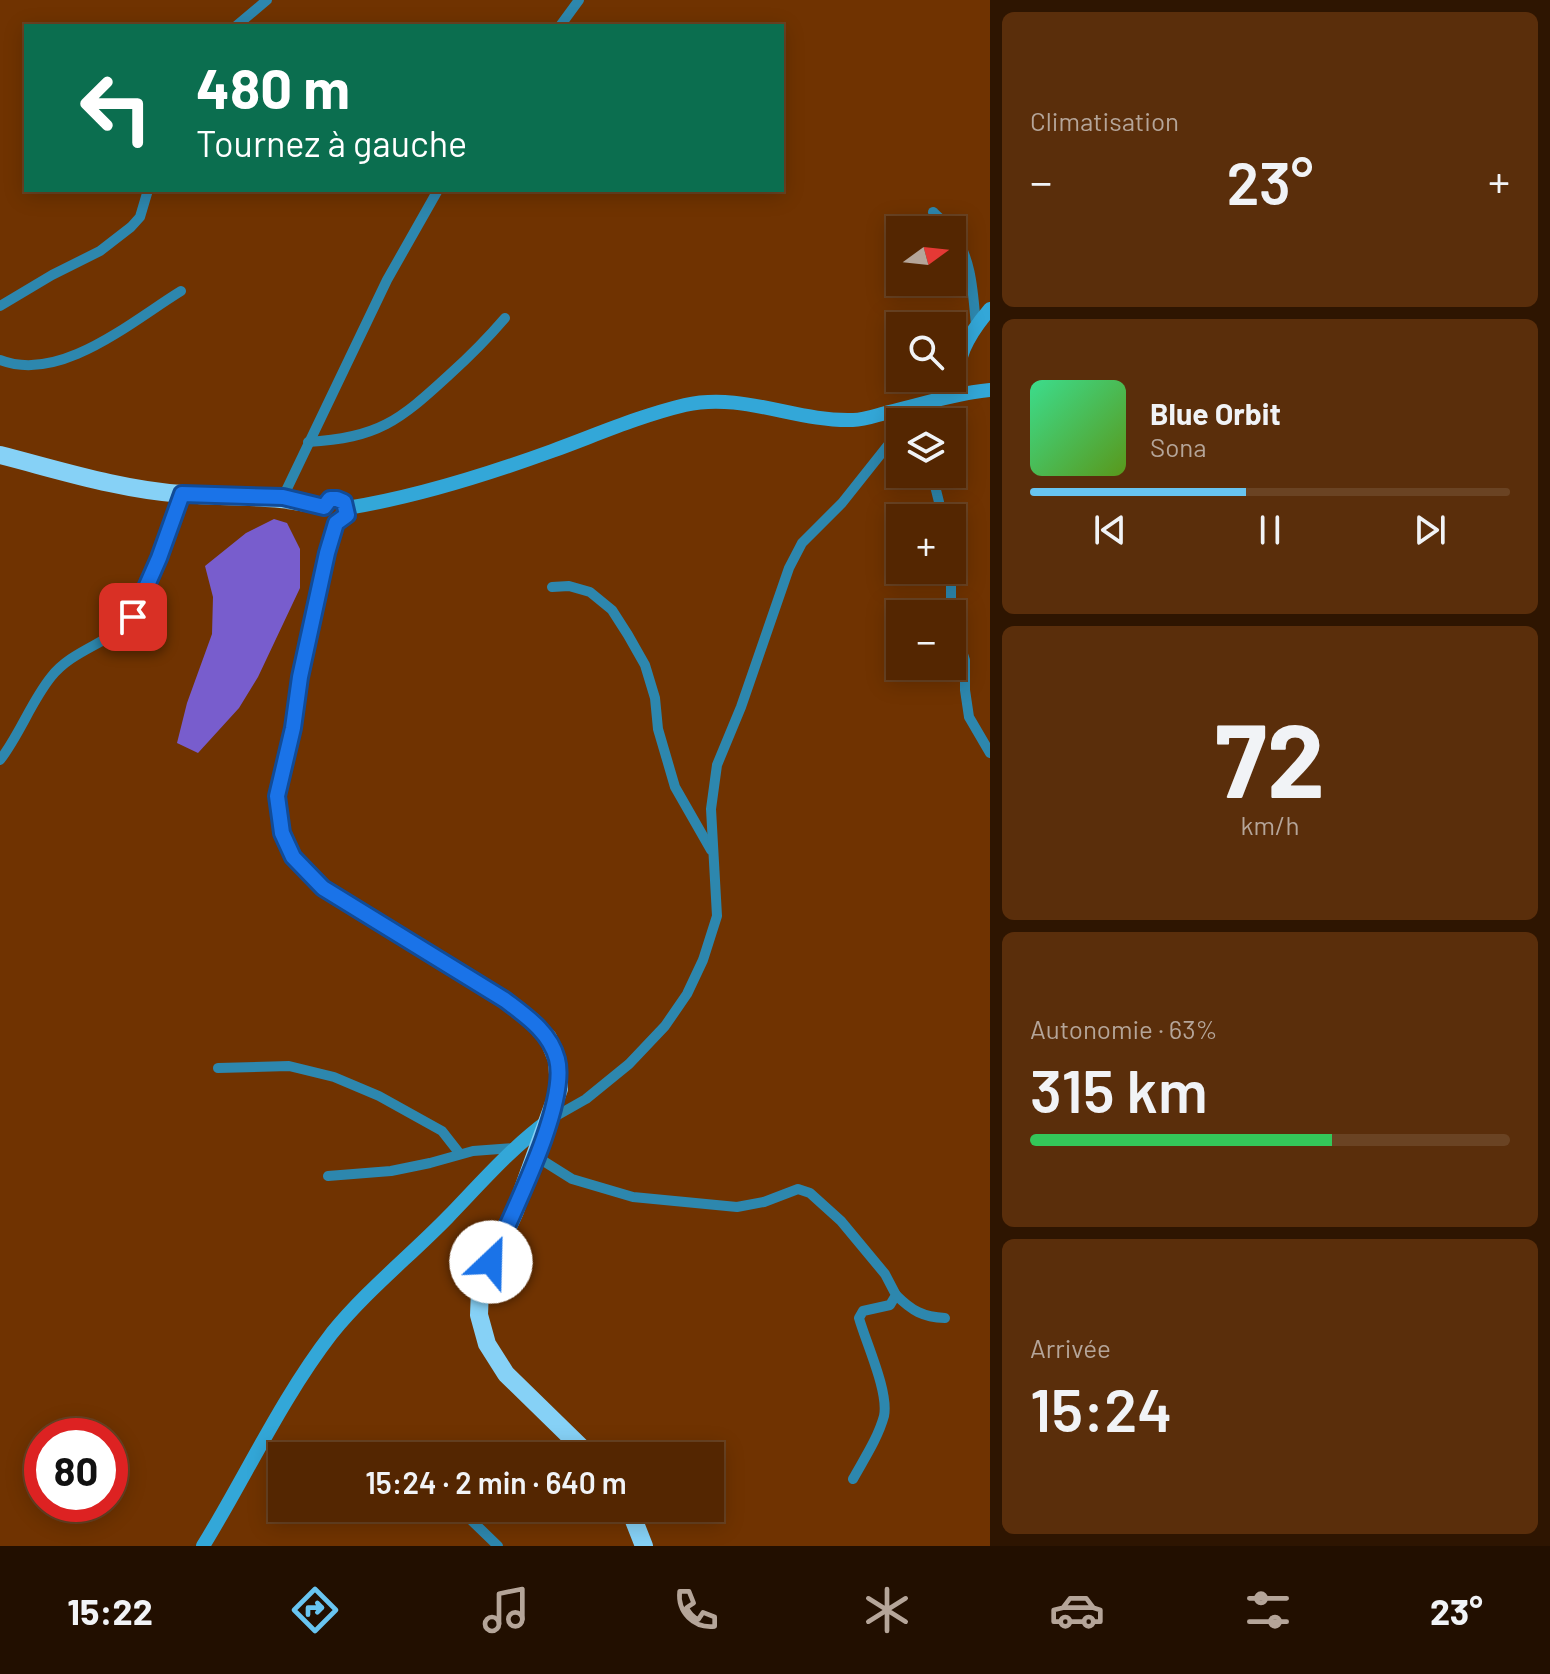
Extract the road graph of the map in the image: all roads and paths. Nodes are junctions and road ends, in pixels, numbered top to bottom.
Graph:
1 (267, 0) edge
2 (579, 0) edge
3 (238, 24) edge
4 (561, 24) edge
5 (147, 192) edge
6 (437, 192) edge
7 (933, 212) dead end
8 (937, 216) edge
9 (966, 255) edge
10 (181, 291) dead end
11 (0, 306) edge
12 (990, 309) edge
13 (505, 318) dead end
14 (976, 326) junction
15 (0, 360) edge
16 (990, 390) edge
17 (955, 395) junction
18 (930, 408) edge
19 (886, 417) edge
20 (308, 442) junction
21 (886, 448) edge
22 (0, 455) edge
23 (182, 494) junction
24 (283, 497) junction
25 (342, 516) junction
26 (552, 587) dead end
27 (965, 680) edge
28 (990, 753) edge
29 (0, 760) edge
30 (713, 853) junction
31 (218, 1068) dead end
32 (549, 1120) junction
33 (514, 1148) junction
34 (460, 1154) junction
35 (537, 1157) junction
36 (328, 1176) dead end
37 (896, 1295) junction
38 (945, 1318) dead end
39 (576, 1442) edge
40 (853, 1479) dead end
41 (473, 1522) edge
42 (635, 1522) edge
43 (203, 1546) edge
44 (498, 1546) edge
45 (644, 1546) edge

1 - 3 street
2 - 4 street
5 - 11 street
6 - 20 street
7 - 8 street
9 - 14 street
10 - 15 street
12 - 14 main road
13 - 20 street
14 - 17 main road
16 - 17 main road
17 - 18 main road
19 - 25 main road
20 - 24 street
21 - 30 street
22 - 23 highway
23 - 24 highway
23 - 29 street
24 - 25 highway
25 - 32 highway
26 - 30 street
27 - 28 street
30 - 32 street
31 - 34 street
32 - 33 main road
32 - 35 highway
33 - 34 street
33 - 43 main road
34 - 36 street
35 - 37 street
35 - 39 highway
37 - 38 street
37 - 40 street
41 - 44 street
42 - 45 highway

